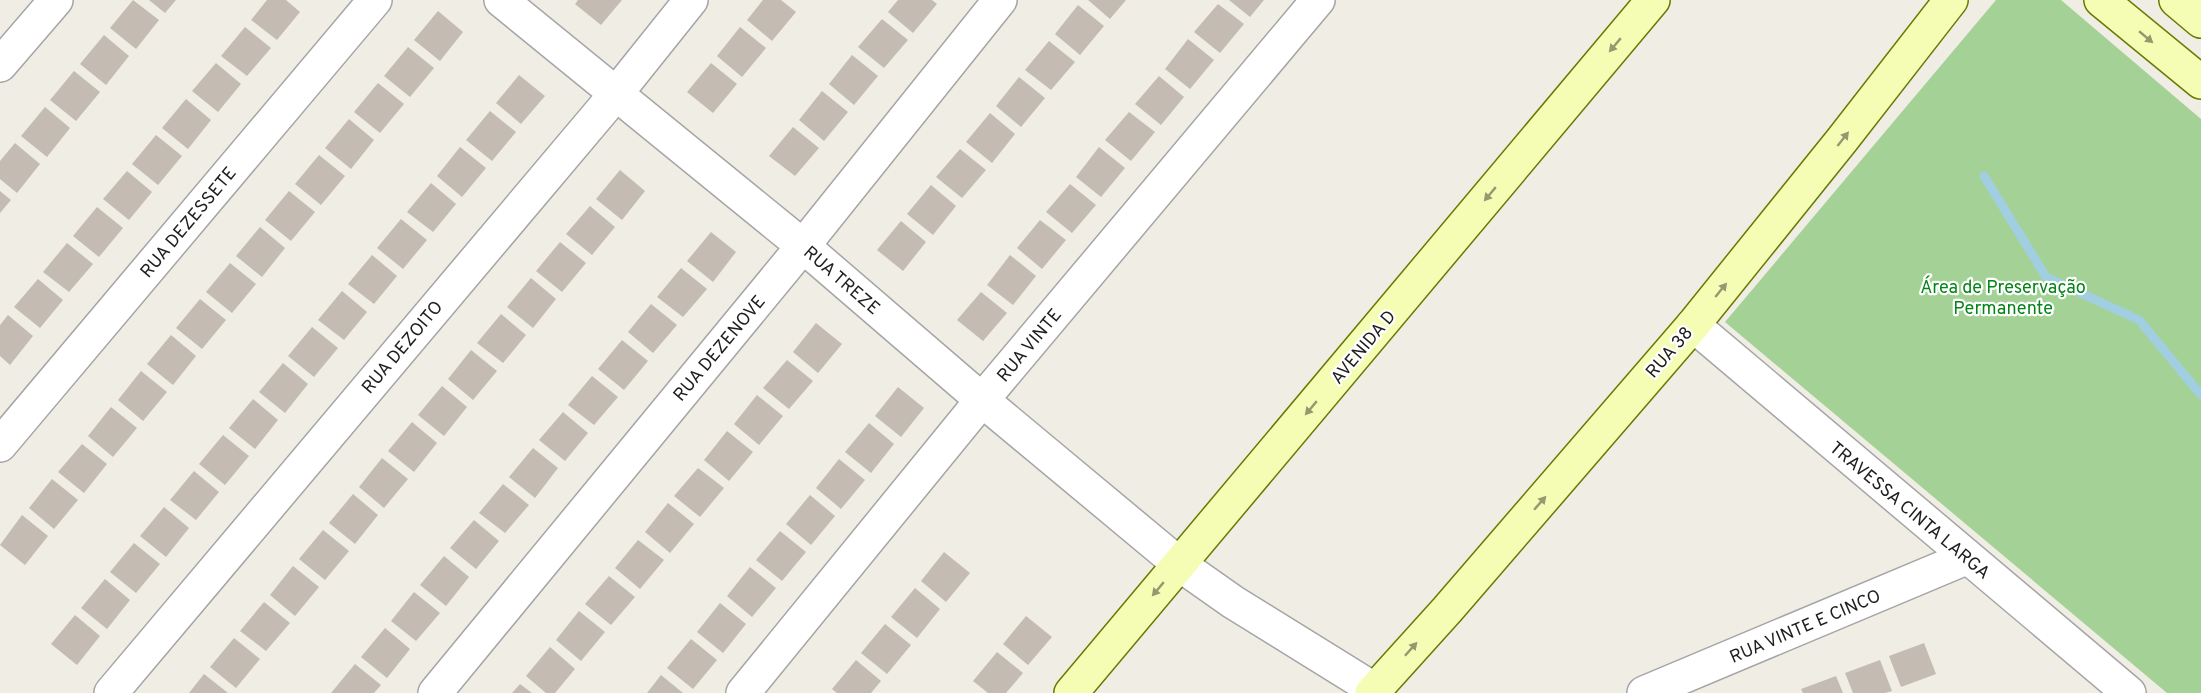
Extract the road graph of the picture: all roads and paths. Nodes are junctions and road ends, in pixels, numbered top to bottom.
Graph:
1 (56, 0) edge
2 (375, 0) edge
3 (501, 0) edge
4 (691, 0) edge
5 (1000, 0) edge
6 (1318, 0) edge
7 (1653, 0) edge
8 (1951, 0) edge
9 (2101, 0) edge
10 (2176, 0) edge
11 (2201, 21) edge
12 (0, 65) edge
13 (2201, 82) edge
14 (615, 94) junction
15 (803, 246) junction
16 (1693, 325) junction
17 (982, 400) junction
18 (0, 445) edge
19 (1966, 558) junction
20 (1179, 564) junction
21 (1374, 692) edge
22 (111, 693) edge
23 (435, 693) edge
24 (743, 693) edge
25 (1071, 693) edge
26 (1644, 693) edge
27 (2129, 693) edge

1 - 12 street
2 - 18 street, RUA DEZESSETE
3 - 14 street, RUA TREZE
4 - 14 street, RUA DEZOITO
5 - 15 street, RUA DEZENOVE
6 - 17 street, RUA VINTE
7 -> 20 street, AVENIDA D
16 -> 8 street, RUA 38
9 -> 13 street
10 - 11 street
14 - 15 street, RUA TREZE
14 - 22 street, RUA DEZOITO
15 - 17 street, RUA TREZE
15 - 23 street, RUA DEZENOVE
16 - 19 street, TRAVESSA CINTA LARGA
21 -> 16 street, RUA 38
17 - 20 street, RUA TREZE
17 - 24 street, RUA VINTE
19 - 26 street, RUA VINTE E CINCO
19 - 27 street, TRAVESSA CINTA LARGA
20 - 21 street, RUA TREZE
20 -> 25 street, AVENIDA D

